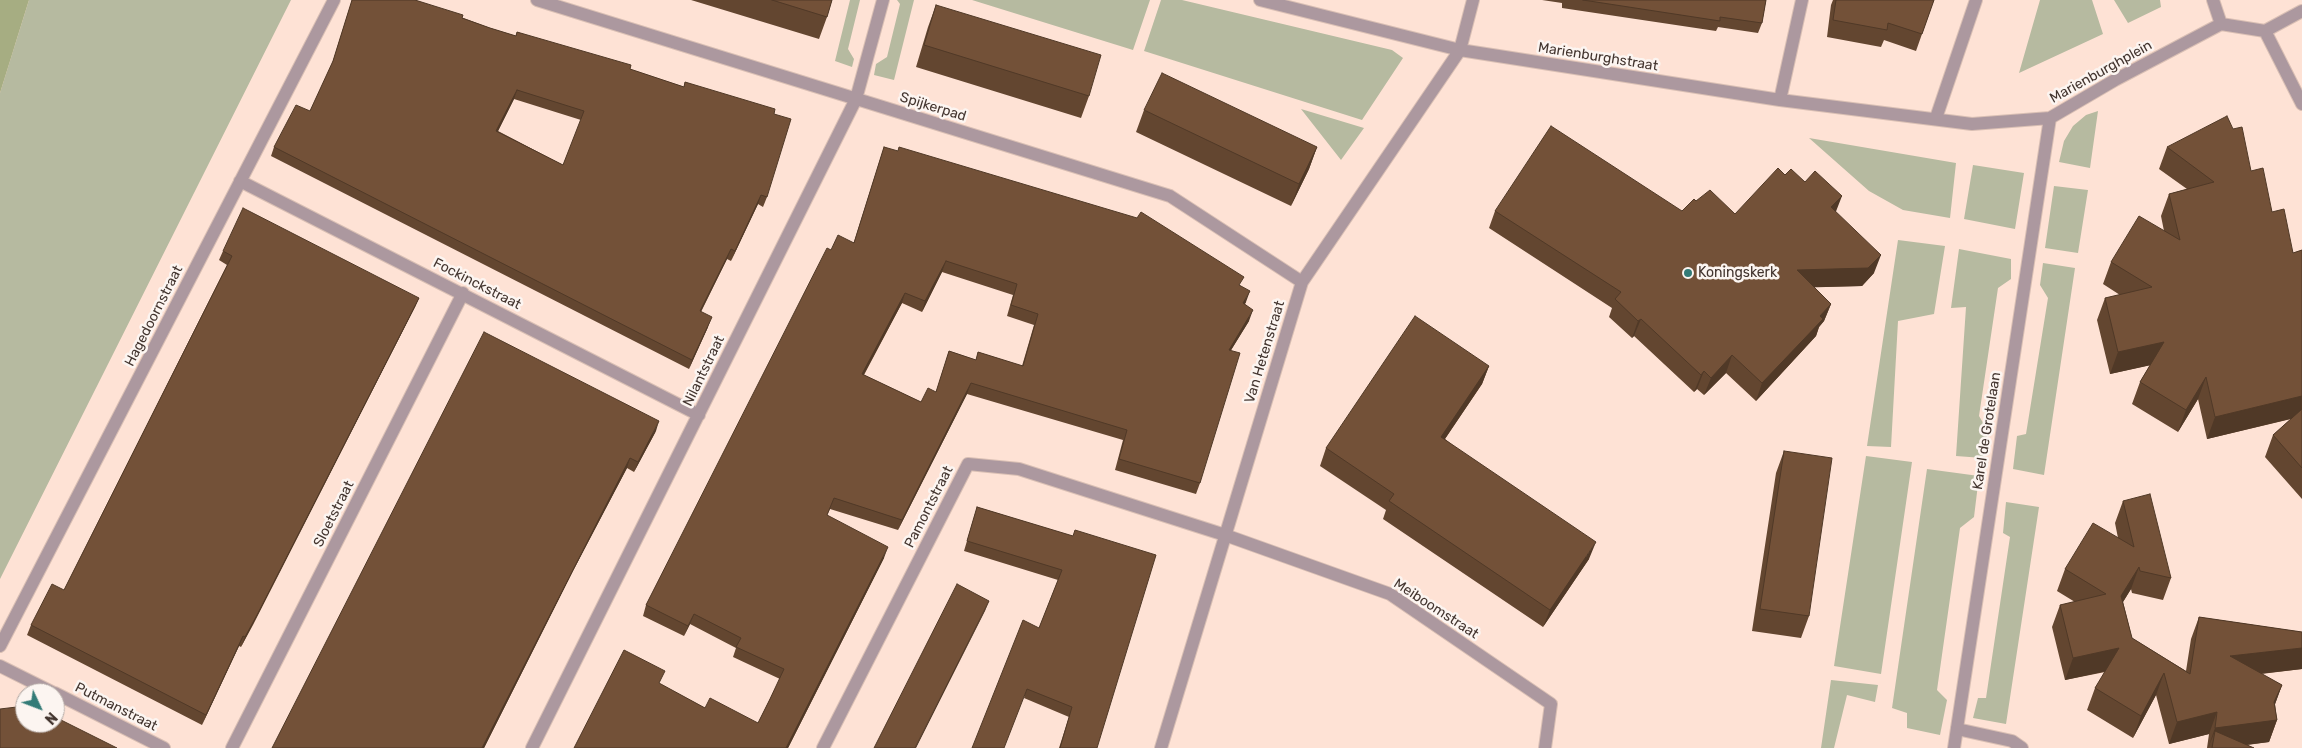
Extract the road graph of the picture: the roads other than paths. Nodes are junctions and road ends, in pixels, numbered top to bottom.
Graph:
1 (334, 0) edge
2 (537, 0) edge
3 (883, 0) edge
4 (1260, 0) edge
5 (1473, 0) edge
6 (1802, 0) edge
7 (1976, 0) edge
8 (2213, 0) edge
9 (2302, 11) edge
10 (2221, 24) junction
11 (2264, 32) junction
12 (1460, 50) junction
13 (856, 99) junction
14 (1780, 100) junction
15 (2302, 104) edge
16 (1936, 118) junction
17 (2050, 118) junction
18 (240, 182) junction
19 (1302, 282) junction
20 (463, 294) junction
21 (699, 415) junction
22 (1225, 535) junction
23 (0, 646) edge
24 (0, 666) edge
25 (35, 683) edge
26 (65, 698) edge
27 (1957, 728) junction
28 (164, 748) edge
29 (232, 748) edge
30 (532, 748) edge
31 (823, 748) edge
32 (1162, 748) edge
33 (1545, 748) edge
34 (1954, 748) edge
35 (2022, 748) edge

1 - 18 street, Hagedoornstraat
2 - 13 street, Spijkerpad
3 - 13 street, Nilantstraat
4 - 12 street, Marienburghstraat
5 - 12 street, Van Hetenstraat
6 - 14 street
7 - 16 street
8 - 10 street
9 - 11 street
10 - 11 street
10 - 17 street, Marienburghplein
11 - 15 street
12 - 14 street, Marienburghstraat
12 - 19 street, Van Hetenstraat
13 - 19 street, Spijkerpad
13 - 21 street, Nilantstraat
14 - 16 street, Marienburghstraat
16 - 17 street, Marienburghplein
17 - 27 street, Karel de Grotelaan
18 - 20 street, Fockinckstraat
18 - 23 street, Hagedoornstraat
19 - 22 street, Van Hetenstraat
20 - 21 street, Fockinckstraat
20 - 29 street, Sloetstraat
21 - 30 street, Nilantstraat
22 - 31 street, Pamontstraat
22 - 32 street, Van Hetenstraat
22 - 33 street, Meiboomstraat
24 - 25 street, Putmanstraat
26 - 28 street, Putmanstraat
27 - 34 street, Karel de Grotelaan
27 - 35 street

